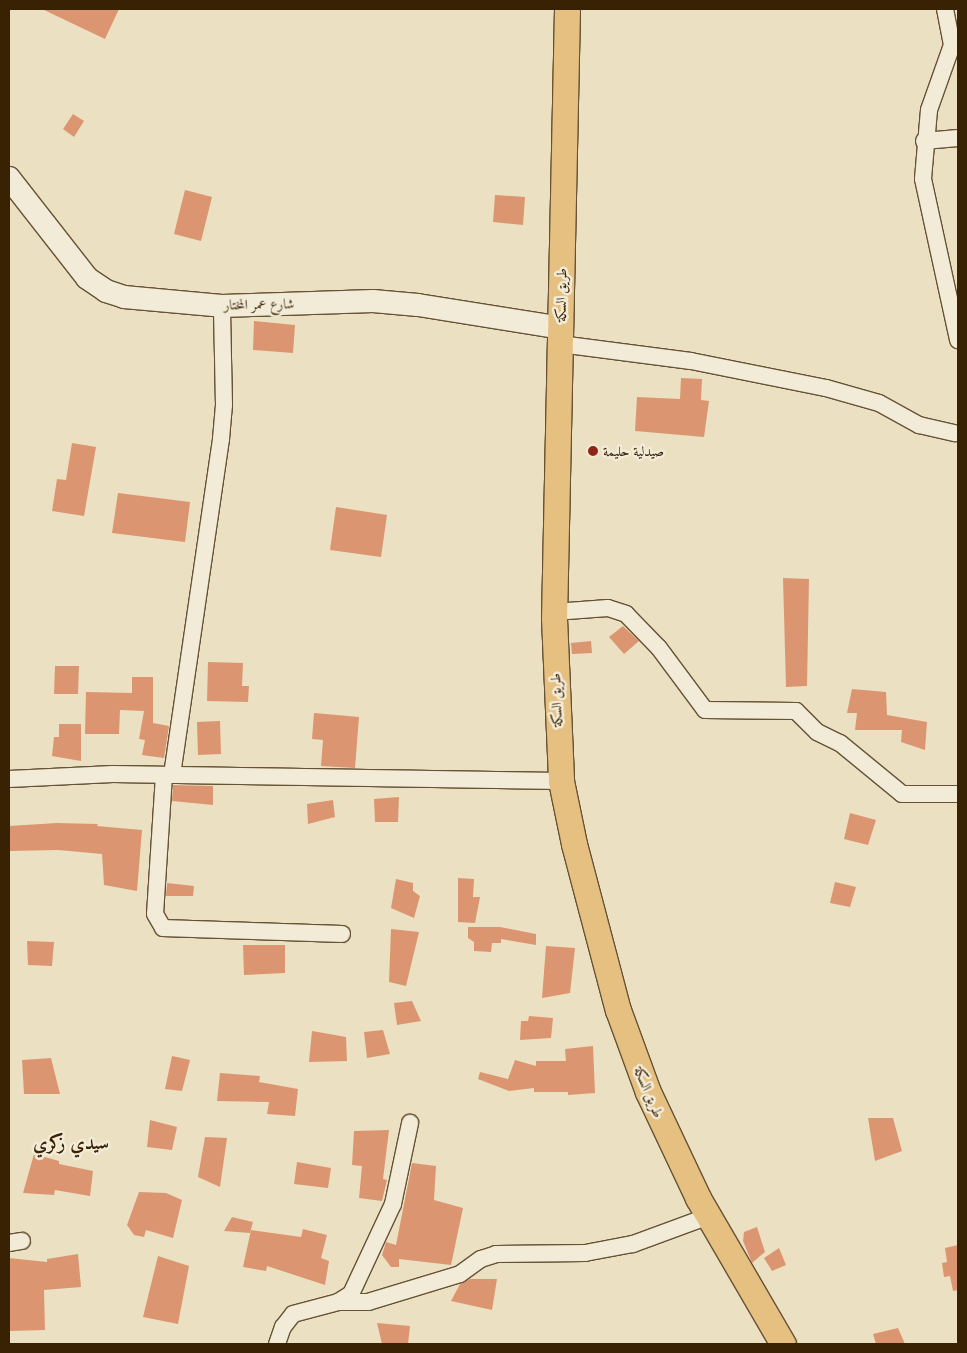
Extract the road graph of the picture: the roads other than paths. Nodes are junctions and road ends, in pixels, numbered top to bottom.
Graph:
1 (567, 9) edge
2 (946, 9) edge
3 (958, 138) edge
4 (924, 141) junction
5 (9, 178) edge
6 (222, 306) junction
7 (561, 336) junction
8 (958, 340) edge
9 (957, 435) edge
10 (554, 612) junction
11 (168, 775) junction
12 (9, 779) edge
13 (562, 781) junction
14 (958, 794) edge
15 (342, 934) dead end
16 (410, 1123) dead end
17 (709, 1216) junction
18 (338, 1302) junction
19 (277, 1344) edge
20 (783, 1344) edge

1 - 7 main road, طريق السكة
2 - 4 street
3 - 4 street
4 - 8 street
5 - 6 street, شارع عمر المختار
6 - 7 street, شارع عمر المختار
6 - 11 street
7 - 9 street
7 - 10 main road, طريق السكة
10 - 13 main road, طريق السكة
10 - 14 street
11 - 12 street
11 - 13 street
11 - 15 street
13 - 17 main road, طريق السكة
16 - 18 street
17 - 18 street
17 - 20 main road, طريق السكة
18 - 19 street

